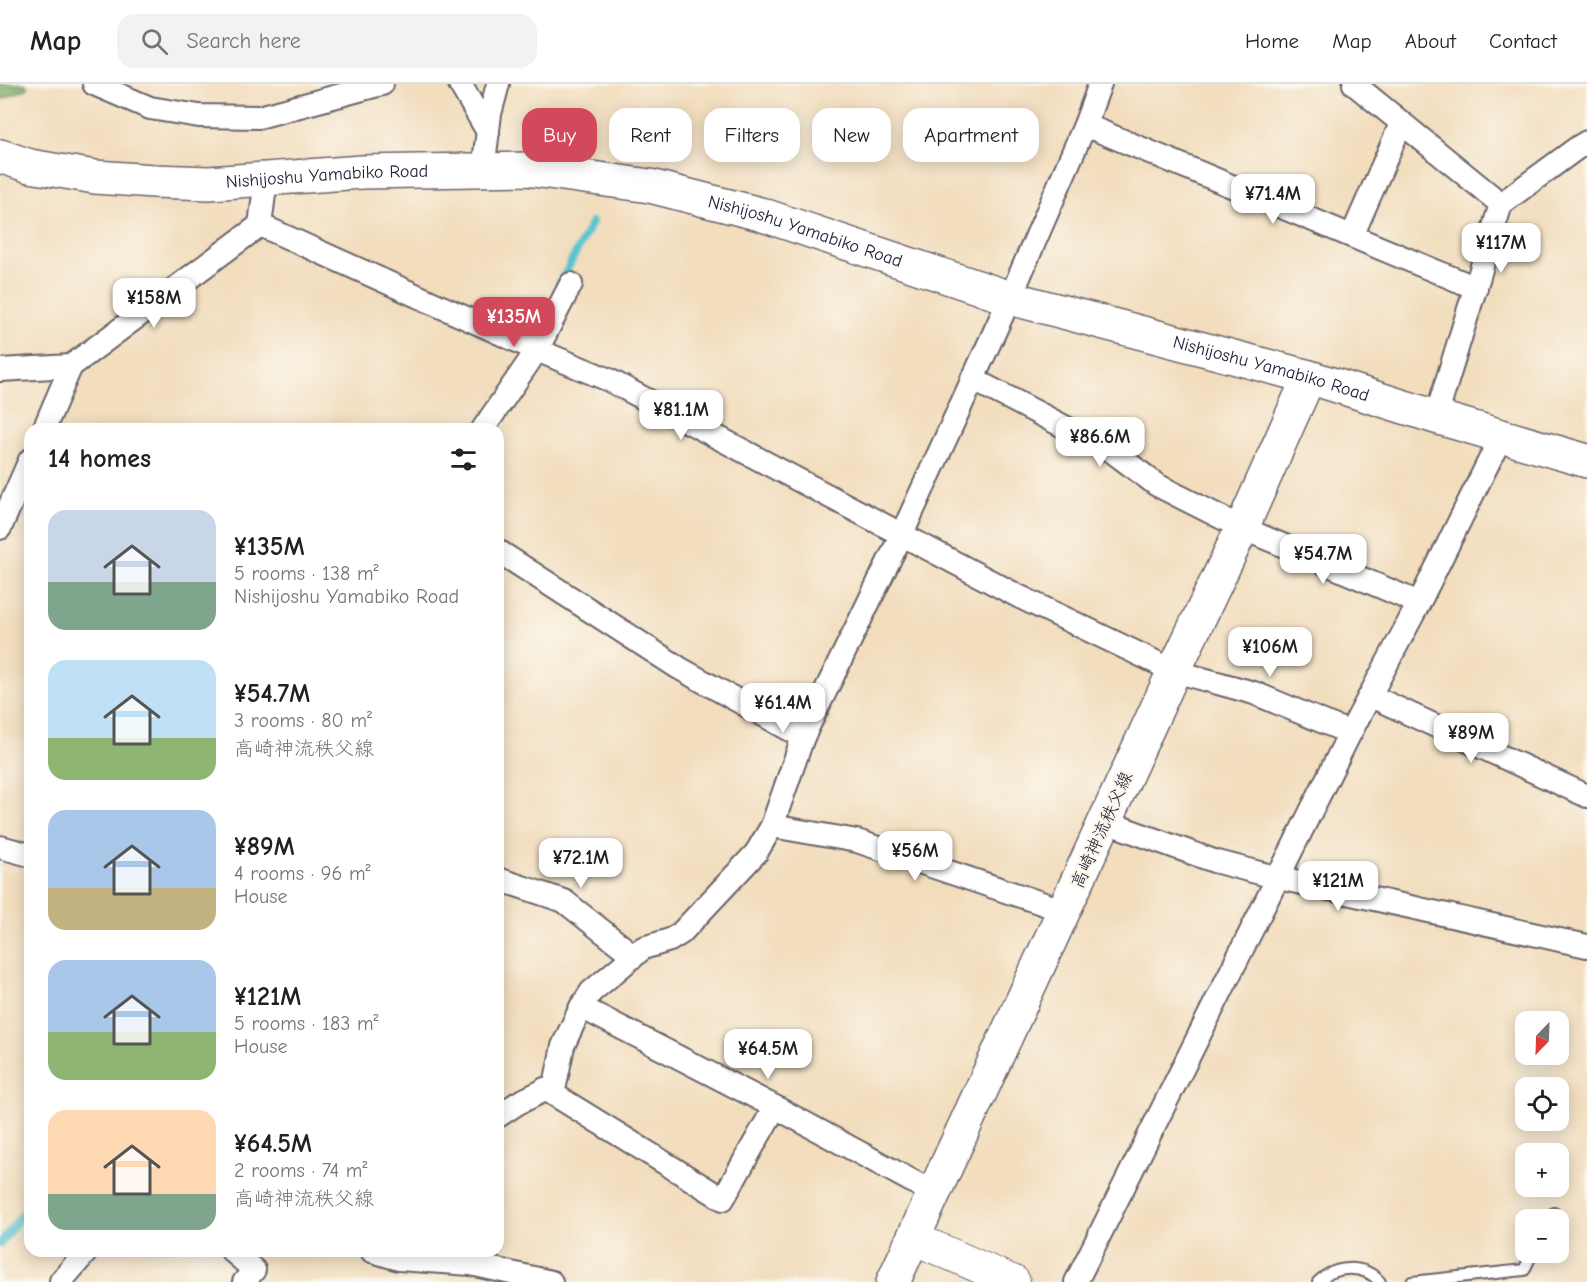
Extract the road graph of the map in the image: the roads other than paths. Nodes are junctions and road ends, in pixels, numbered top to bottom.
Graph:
1 (94, 84) edge
2 (382, 84) edge
3 (460, 84) edge
4 (498, 84) edge
5 (1100, 84) edge
6 (1354, 84) edge
7 (1401, 124) junction
8 (1085, 125) junction
9 (488, 132) junction
10 (1587, 142) edge
11 (0, 156) edge
12 (483, 170) junction
13 (266, 179) junction
14 (1501, 204) junction
15 (260, 225) junction
16 (1352, 236) junction
17 (571, 284) dead end
18 (1476, 288) junction
19 (1010, 298) junction
20 (537, 350) junction
21 (71, 366) junction
22 (0, 370) edge
23 (1309, 376) junction
24 (972, 379) junction
25 (1436, 417) junction
26 (47, 423) edge
27 (487, 423) edge
28 (1502, 437) junction
29 (1587, 461) edge
30 (24, 474) edge
31 (0, 528) edge
32 (1242, 528) junction
33 (902, 534) junction
34 (504, 555) edge
35 (1419, 603) junction
36 (1174, 671) junction
37 (1371, 696) junction
38 (1350, 733) junction
39 (803, 737) junction
40 (1587, 796) edge
41 (1106, 822) junction
42 (772, 826) junction
43 (0, 847) edge
44 (24, 853) edge
45 (1279, 878) junction
46 (504, 881) edge
47 (1065, 911) junction
48 (1587, 946) edge
49 (634, 956) junction
50 (581, 1007) junction
51 (545, 1089) junction
52 (775, 1107) junction
53 (504, 1112) edge
54 (934, 1193) junction
55 (913, 1238) junction
56 (82, 1257) edge
57 (239, 1257) edge
58 (392, 1257) edge
59 (411, 1263) edge
60 (1528, 1263) edge
61 (1443, 1280) edge
62 (63, 1282) edge
63 (244, 1282) edge
64 (551, 1282) edge
65 (893, 1282) edge
66 (1014, 1282) edge
67 (1076, 1282) edge
68 (1318, 1282) edge
69 (1380, 1282) edge
70 (1412, 1282) edge

1 - 2 street
3 - 9 street
4 - 9 street
5 - 8 street
6 - 7 street
7 - 14 street
7 - 16 street
8 - 16 street
8 - 19 street
9 - 12 street
10 - 14 street
11 - 13 main road, Nishijoshu Yamabiko Road
12 - 13 main road, Nishijoshu Yamabiko Road
12 - 19 main road, Nishijoshu Yamabiko Road
13 - 15 street
14 - 18 street
15 - 20 street
15 - 21 street
16 - 18 street
17 - 20 street
18 - 25 street
19 - 23 main road, Nishijoshu Yamabiko Road
19 - 24 street
20 - 27 street
20 - 33 street
21 - 22 street
21 - 26 street
23 - 25 main road, Nishijoshu Yamabiko Road
23 - 32 main road, 高崎神流秩父線
24 - 32 street
24 - 33 street
25 - 28 main road, Nishijoshu Yamabiko Road
28 - 29 main road, Nishijoshu Yamabiko Road
28 - 35 street
30 - 31 street
32 - 35 street
32 - 36 main road, 高崎神流秩父線
33 - 36 street
33 - 39 street
34 - 39 street
35 - 37 street
36 - 38 street
36 - 41 main road, 高崎神流秩父線
37 - 38 street
37 - 40 street
38 - 45 street
39 - 42 street
41 - 45 street
41 - 47 main road, 高崎神流秩父線
42 - 47 street
42 - 49 street
43 - 44 street
45 - 48 street
45 - 67 street
46 - 49 street
47 - 54 main road, 高崎神流秩父線
49 - 50 street
50 - 51 street
50 - 52 street
51 - 52 street
51 - 53 street
52 - 54 street
54 - 55 main road, 高崎神流秩父線
55 - 65 main road, 高崎神流秩父線
55 - 66 street
56 - 62 street
57 - 63 street
58 - 59 street
59 - 64 street
60 - 61 lane
61 - 70 lane
68 - 69 lane

